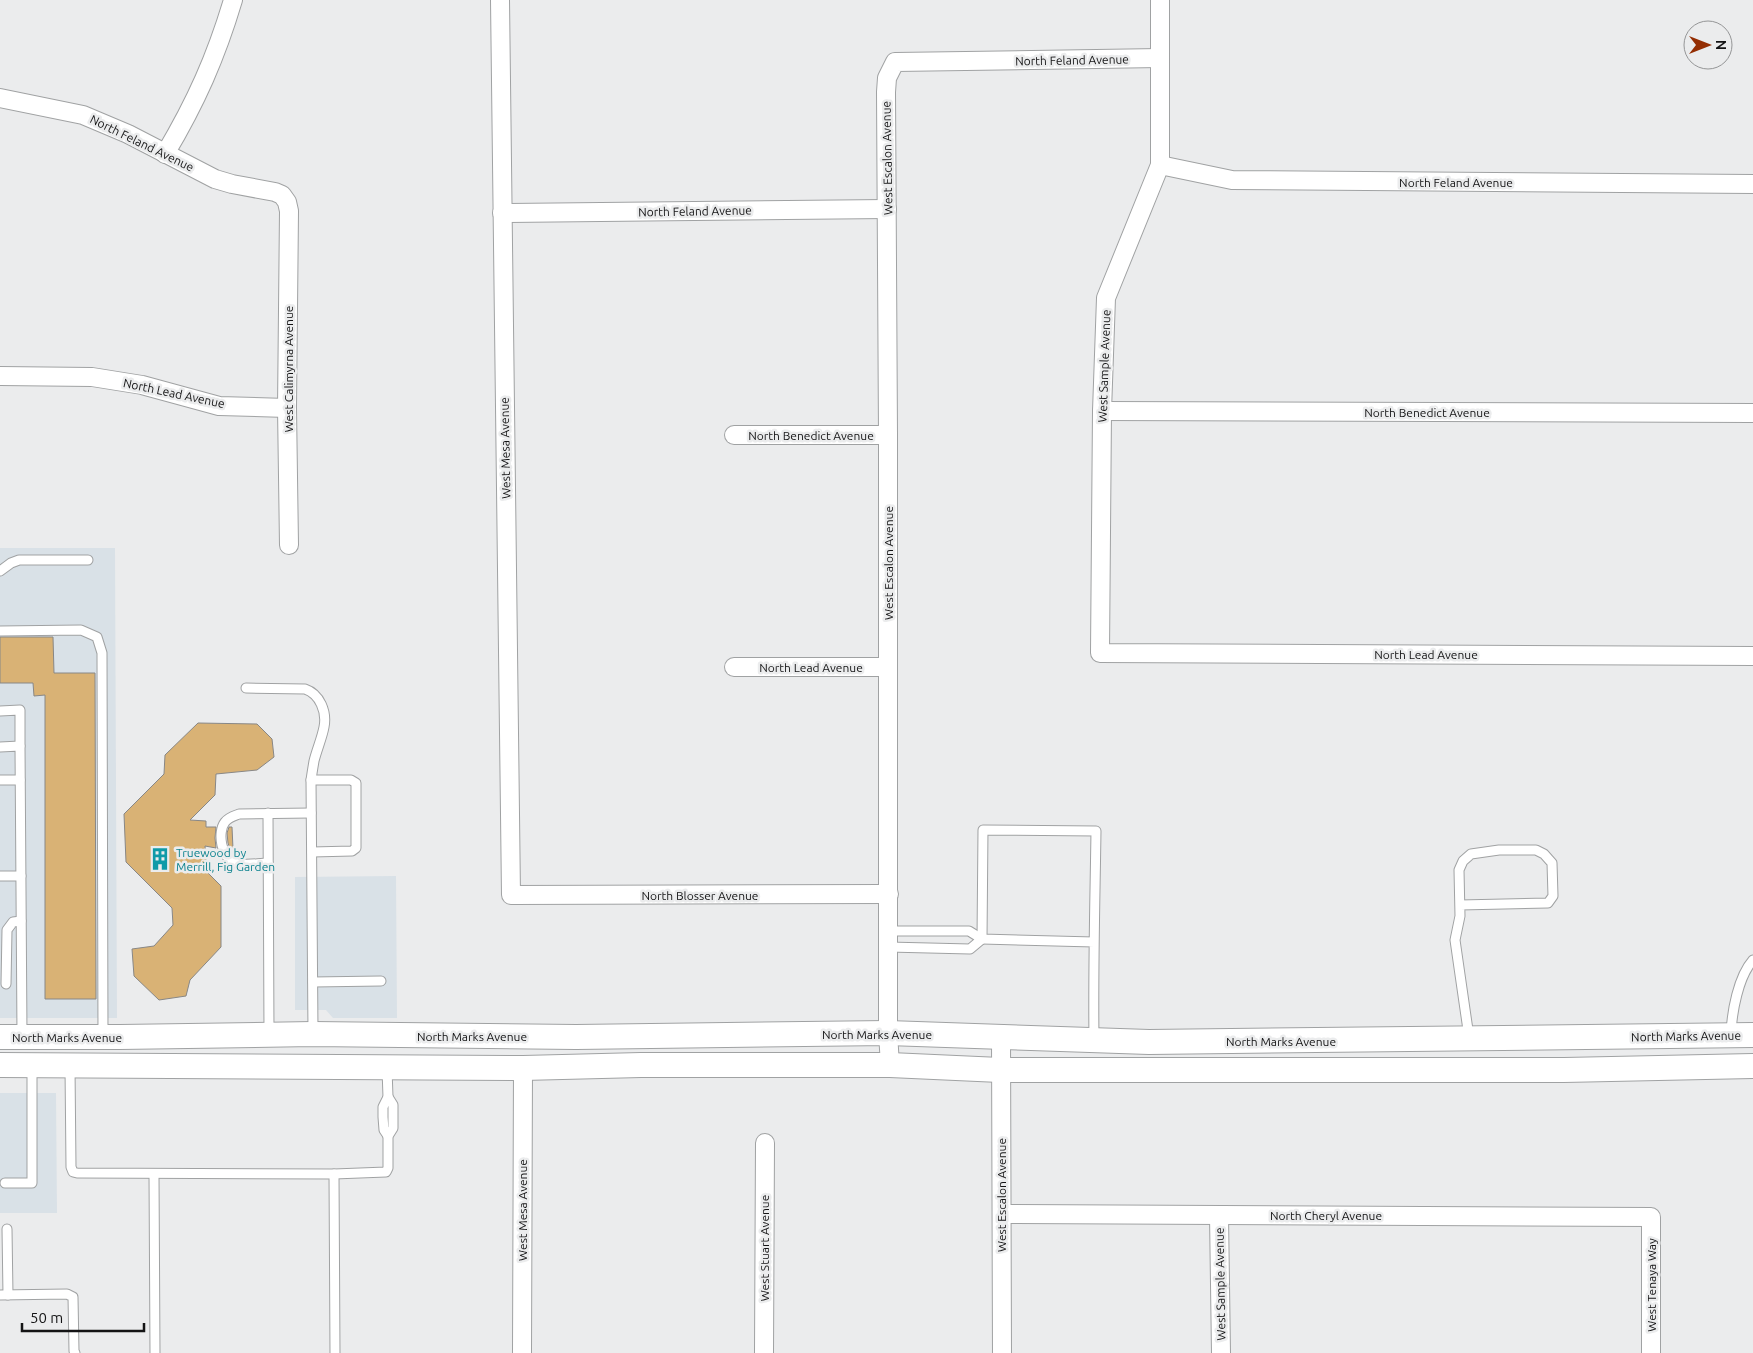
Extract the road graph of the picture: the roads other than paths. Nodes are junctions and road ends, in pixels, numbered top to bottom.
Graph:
1 (233, 0) edge
2 (500, 0) edge
3 (1160, 0) edge
4 (1160, 58) junction
5 (895, 62) joint
6 (0, 98) edge
7 (165, 154) junction
8 (1160, 165) junction
9 (1753, 184) edge
10 (282, 195) joint
11 (888, 210) junction
12 (502, 213) junction
13 (0, 376) edge
14 (288, 408) junction
15 (1102, 411) junction
16 (1753, 413) edge
17 (888, 435) junction
18 (734, 436) dead end
19 (289, 545) dead end
20 (88, 560) dead end
21 (0, 571) edge
22 (0, 631) edge
23 (1100, 652) joint
24 (1753, 656) edge
25 (734, 667) dead end
26 (888, 667) junction
27 (246, 688) dead end
28 (0, 710) edge
29 (20, 746) junction
30 (0, 747) edge
31 (0, 780) edge
32 (20, 780) junction
33 (311, 780) junction
34 (311, 813) junction
35 (268, 814) junction
36 (312, 852) junction
37 (268, 863) junction
38 (0, 876) edge
39 (21, 876) junction
40 (889, 894) junction
41 (511, 895) joint
42 (1460, 905) junction
43 (21, 921) junction
44 (888, 939) junction
45 (982, 939) junction
46 (1094, 942) junction
47 (1753, 960) edge
48 (381, 981) dead end
49 (313, 982) junction
50 (21, 983) junction
51 (3, 984) edge
52 (888, 1033) junction
53 (313, 1034) junction
54 (1742, 1034) edge
55 (269, 1036) junction
56 (696, 1036) junction
57 (1001, 1036) junction
58 (11, 1037) edge
59 (103, 1037) junction
60 (1469, 1039) junction
61 (1094, 1040) junction
62 (0, 1065) edge
63 (32, 1065) junction
64 (70, 1065) junction
65 (152, 1066) junction
66 (890, 1066) junction
67 (1753, 1066) edge
68 (387, 1067) junction
69 (523, 1068) junction
70 (1000, 1070) junction
71 (765, 1143) dead end
72 (154, 1174) junction
73 (334, 1174) junction
74 (6, 1183) dead end
75 (1002, 1214) junction
76 (1219, 1215) junction
77 (1651, 1217) joint
78 (7, 1229) dead end
79 (4, 1295) edge
80 (75, 1353) edge
81 (155, 1353) edge
82 (335, 1353) edge
83 (522, 1353) edge
84 (764, 1353) edge
85 (1002, 1353) edge
86 (1221, 1353) edge
87 (1651, 1353) edge

1 - 7 street
2 - 12 street, West Mesa Avenue
3 - 4 street, West Sample Avenue
4 - 5 street, North Feland Avenue
4 - 8 street, West Sample Avenue
5 - 11 street, West Escalon Avenue
6 - 7 street, North Feland Avenue
7 - 10 street, North Feland Avenue
8 - 9 street, North Feland Avenue
8 - 15 street, West Sample Avenue
10 - 14 street, West Calimyrna Avenue
11 - 12 street, North Feland Avenue
11 - 17 street, West Escalon Avenue
12 - 41 street, West Mesa Avenue
13 - 14 street, North Lead Avenue
14 - 19 street, West Calimyrna Avenue
15 - 16 street, North Benedict Avenue
15 - 23 street, West Sample Avenue
17 - 18 street, North Benedict Avenue
17 - 26 street, West Escalon Avenue
20 - 21 lane
22 - 59 lane
23 - 24 street, North Lead Avenue
25 - 26 street, North Lead Avenue
26 - 40 street, West Escalon Avenue
27 - 33 lane
28 - 29 lane
29 - 30 lane
29 - 32 lane
31 - 32 lane
32 - 39 lane
33 - 34 lane
33 - 36 lane
34 - 35 lane
34 - 36 lane
35 - 37 lane
35 - 37 lane
36 - 49 lane
37 - 55 lane
38 - 39 lane
39 - 43 lane
40 - 41 street, North Blosser Avenue
40 - 44 street, West Escalon Avenue
42 - 42 lane
42 - 60 lane
43 - 50 lane
43 - 51 lane
44 - 45 lane
44 - 45 lane
44 - 52 street, West Escalon Avenue
45 - 46 lane
45 - 46 lane
46 - 61 lane
47 - 54 lane
48 - 49 lane
49 - 53 lane
50 - 51 lane
50 - 58 lane
52 - 56 main road, North Marks Avenue
52 - 57 main road, North Marks Avenue
52 - 66 street, West Escalon Avenue
53 - 55 main road, North Marks Avenue
53 - 56 main road, North Marks Avenue
53 - 65 main road
54 - 60 main road, North Marks Avenue
55 - 59 main road, North Marks Avenue
56 - 69 main road
57 - 61 main road, North Marks Avenue
57 - 70 street, West Escalon Avenue
58 - 59 main road, North Marks Avenue
60 - 61 main road, North Marks Avenue
62 - 63 main road
63 - 64 main road
63 - 74 lane
64 - 65 main road
64 - 72 lane
65 - 68 main road
66 - 69 main road
66 - 70 main road
67 - 70 main road
68 - 69 main road
68 - 73 lane
69 - 83 street, West Mesa Avenue
70 - 75 street, West Escalon Avenue
71 - 84 street, West Stuart Avenue
72 - 73 lane
72 - 81 lane
73 - 82 lane
75 - 76 street, North Cheryl Avenue
75 - 85 street, West Escalon Avenue
76 - 77 street, North Cheryl Avenue
76 - 86 street, West Sample Avenue
77 - 87 street, West Tenaya Way
78 - 79 lane
79 - 80 lane

